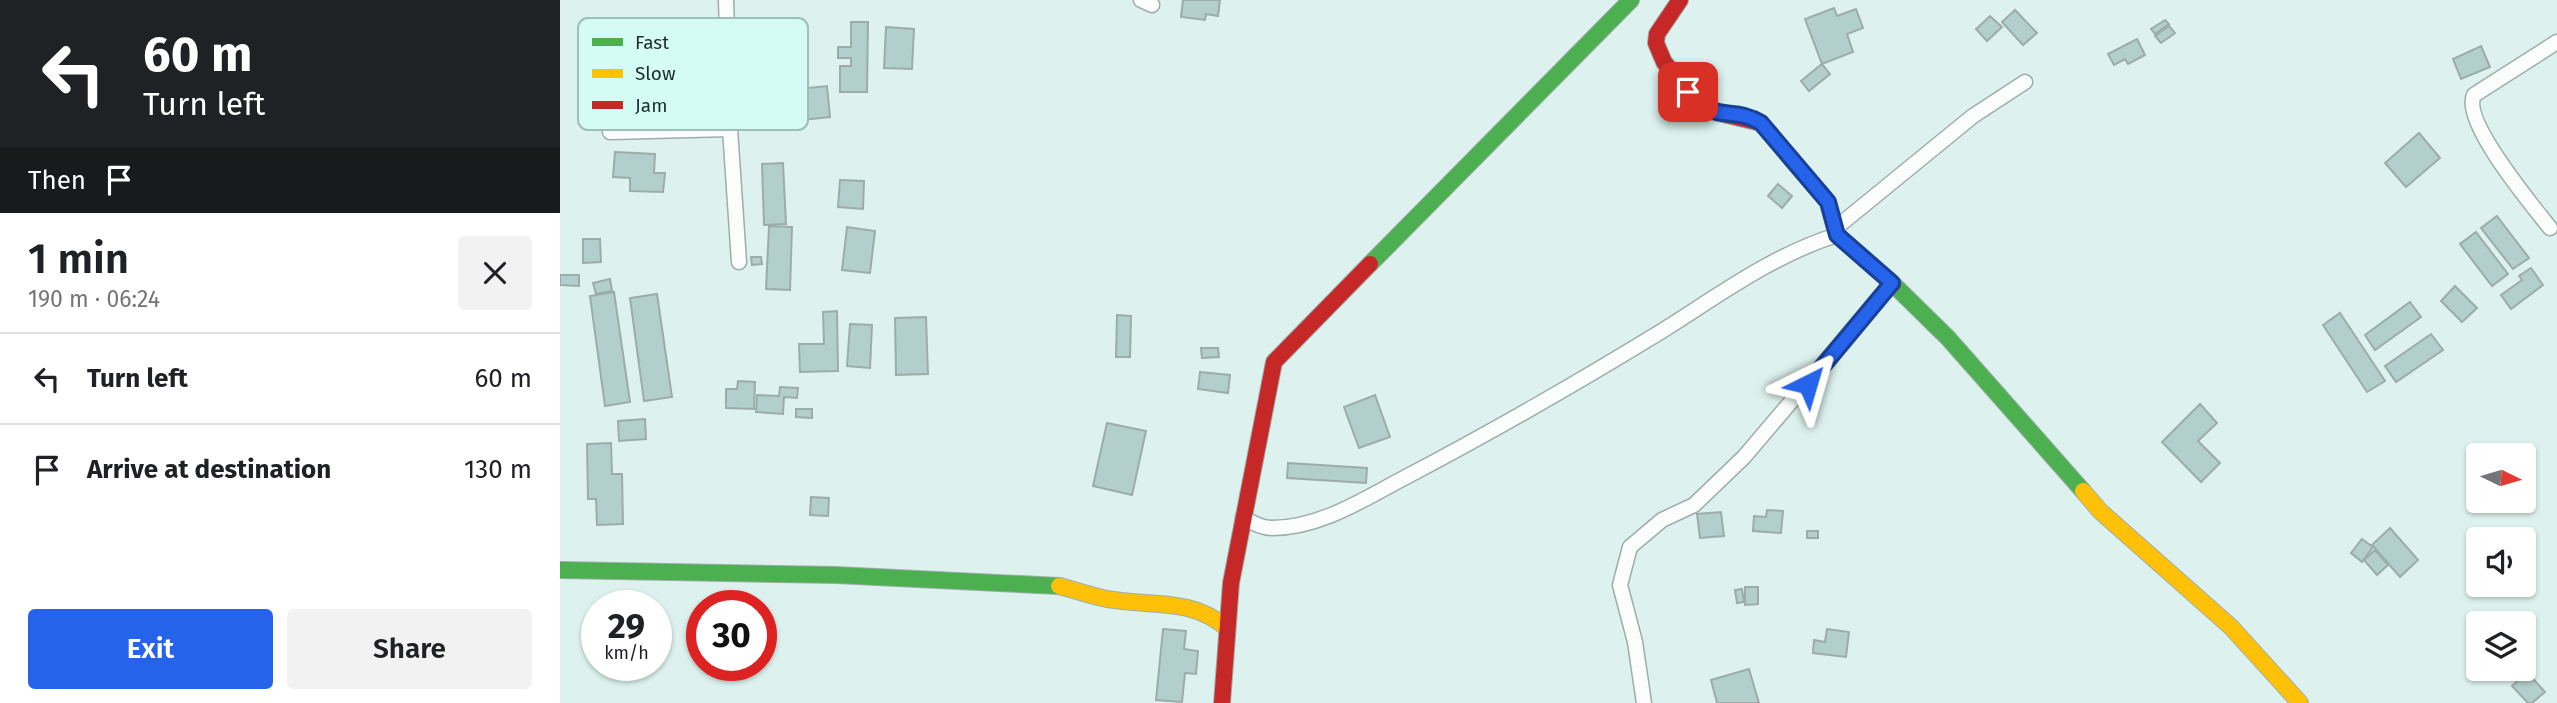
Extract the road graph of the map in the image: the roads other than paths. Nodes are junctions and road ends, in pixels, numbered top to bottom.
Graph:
1 (726, 0) edge
2 (1631, 0) edge
3 (1680, 0) edge
4 (727, 18) edge
5 (2557, 41) edge
6 (2025, 82) dead end
7 (690, 130) edge
8 (730, 130) edge
9 (610, 132) dead end
10 (2550, 228) dead end
11 (1837, 231) junction
12 (739, 262) dead end
13 (1892, 283) junction
14 (1243, 517) junction
15 (560, 570) edge
16 (1227, 628) junction
17 (1222, 703) edge
18 (1644, 703) edge
19 (2300, 703) edge

1 - 4 street
2 - 14 street
3 - 11 street
5 - 10 street
6 - 11 street
7 - 9 street
8 - 12 street
11 - 13 street
11 - 14 street
13 - 18 street
13 - 19 street
14 - 16 street
15 - 16 street
16 - 17 street

